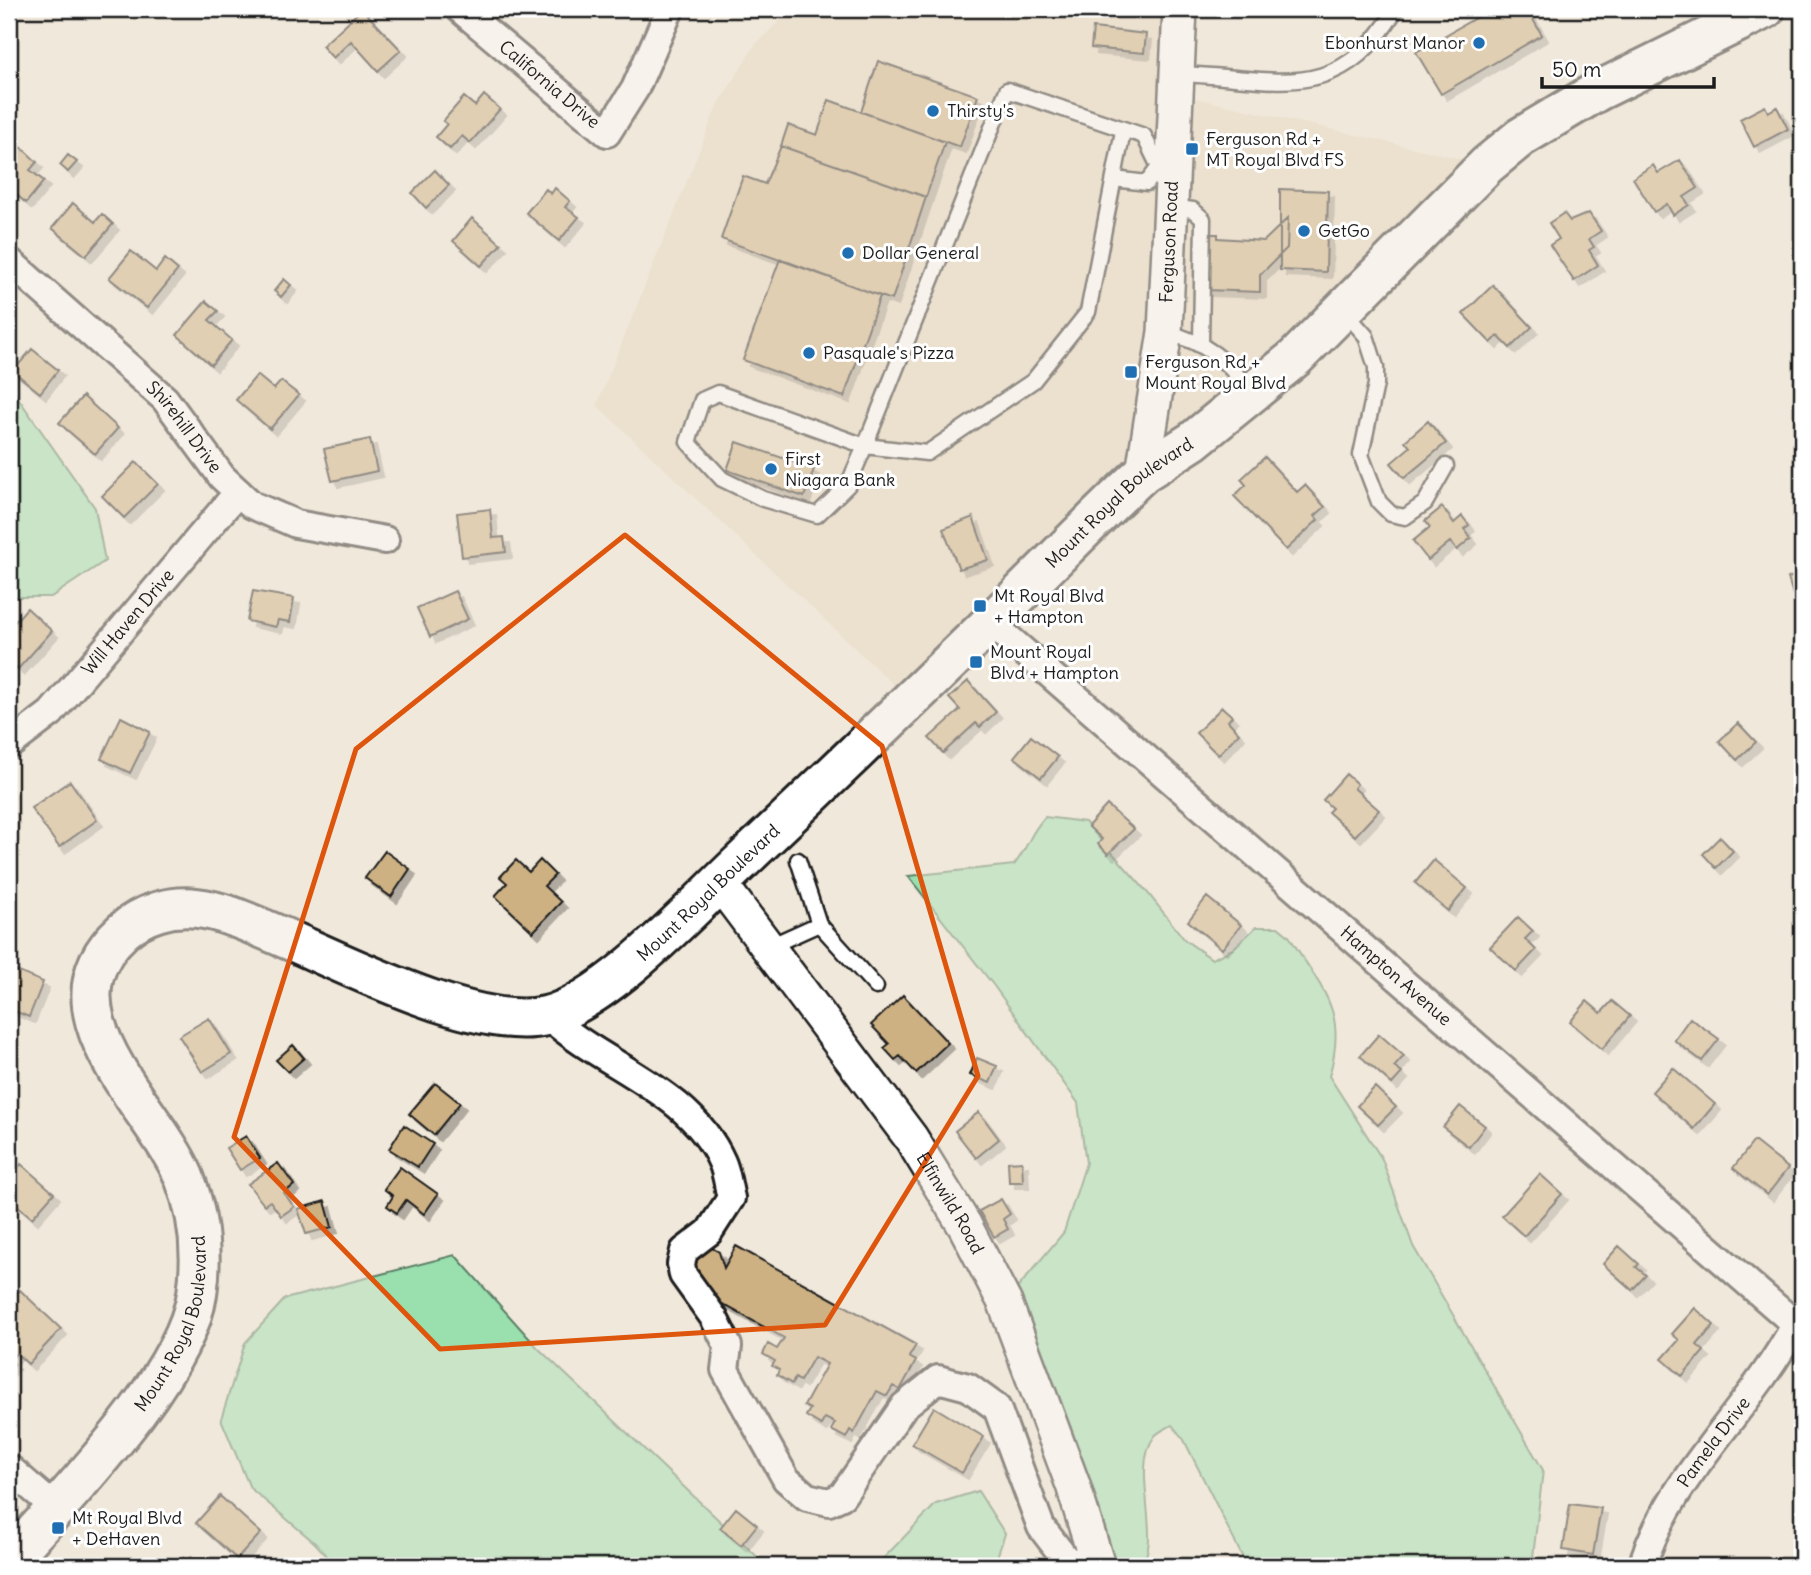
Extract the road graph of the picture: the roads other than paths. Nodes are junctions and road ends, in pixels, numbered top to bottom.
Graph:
1 (460, 9) edge
2 (670, 9) edge
3 (1180, 9) edge
4 (1396, 9) edge
5 (1765, 9) edge
6 (1715, 19) edge
7 (1177, 74) junction
8 (1123, 131) junction
9 (1166, 165) junction
10 (1114, 179) junction
11 (1171, 206) junction
12 (9, 261) edge
13 (1343, 310) junction
14 (1165, 332) junction
15 (1201, 344) junction
16 (1243, 382) junction
17 (865, 446) junction
18 (1446, 466) dead end
19 (1143, 474) junction
20 (238, 492) junction
21 (385, 540) dead end
22 (991, 623) junction
23 (9, 745) edge
24 (798, 860) dead end
25 (719, 882) junction
26 (819, 924) junction
27 (768, 947) junction
28 (876, 987) dead end
29 (548, 1016) junction
30 (1799, 1328) edge
31 (9, 1468) edge
32 (55, 1508) junction
33 (9, 1561) edge
34 (1098, 1564) edge
35 (1642, 1566) edge

1 - 2 street, California Drive
3 - 7 street, Ferguson Road
4 - 7 lane
5 - 6 main road, Mount Royal Boulevard
6 - 13 main road, Mount Royal Boulevard
7 - 9 street, Ferguson Road
8 - 9 lane
8 - 10 lane
8 - 17 lane
9 - 10 lane
9 - 11 street, Ferguson Road
10 - 17 lane
11 - 14 street, Ferguson Road
11 - 15 lane
12 - 20 street, Shirehill Drive
13 - 16 main road, Mount Royal Boulevard
13 - 18 lane
14 - 15 lane
14 - 19 street, Ferguson Road
15 - 16 lane
16 - 19 main road, Mount Royal Boulevard
17 - 17 lane
19 - 22 main road, Mount Royal Boulevard
20 - 21 street, Shirehill Drive
20 - 23 street, Will Haven Drive
22 - 25 main road, Mount Royal Boulevard
22 - 30 street, Hampton Avenue
24 - 26 lane
25 - 27 street, Elfinwild Road
25 - 29 main road, Mount Royal Boulevard
26 - 27 lane
26 - 28 lane
27 - 34 street, Elfinwild Road
29 - 32 main road, Mount Royal Boulevard
29 - 34 street
30 - 35 street, Pamela Drive
31 - 32 street
32 - 33 main road, Mount Royal Boulevard

